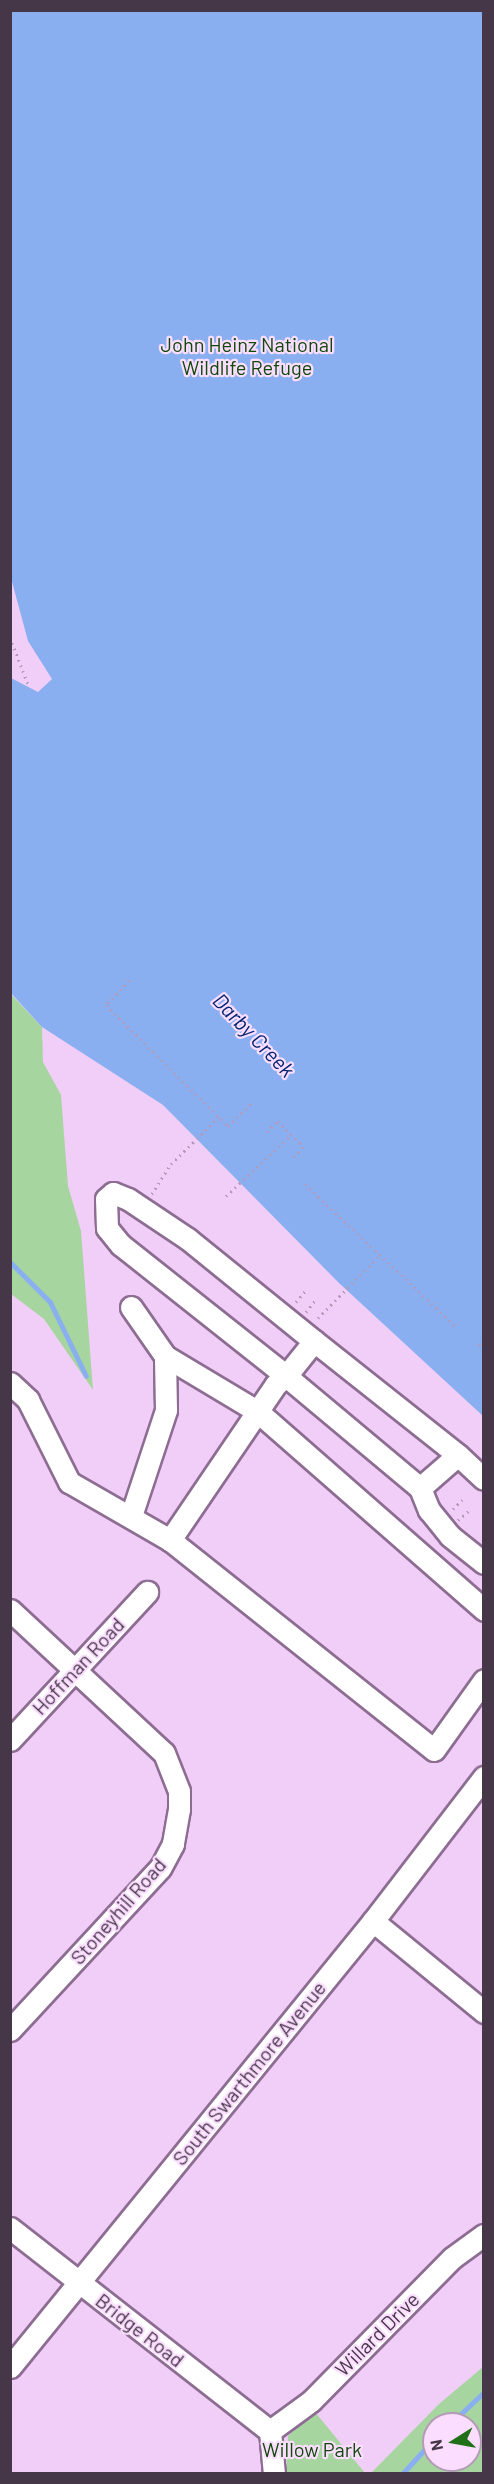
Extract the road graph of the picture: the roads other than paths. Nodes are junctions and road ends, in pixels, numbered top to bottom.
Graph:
1 (131, 1307) dead end
2 (314, 1341) junction
3 (165, 1356) junction
4 (286, 1376) junction
5 (10, 1383) edge
6 (257, 1411) junction
7 (458, 1455) junction
8 (483, 1479) edge
9 (420, 1488) junction
10 (131, 1516) junction
11 (170, 1540) junction
12 (483, 1563) edge
13 (147, 1592) dead end
14 (10, 1610) edge
15 (483, 1611) edge
16 (74, 1670) junction
17 (483, 1680) edge
18 (10, 1740) edge
19 (483, 1777) edge
20 (373, 1921) junction
21 (483, 2012) edge
22 (10, 2030) edge
23 (10, 2228) edge
24 (483, 2235) edge
25 (79, 2282) junction
26 (10, 2367) edge
27 (270, 2431) junction
28 (274, 2474) edge

1 - 3 street
2 - 4 street
2 - 4 street
2 - 7 street
3 - 6 street
3 - 10 street
4 - 6 street
4 - 9 street
5 - 10 street
6 - 11 street
6 - 15 street
7 - 8 street
7 - 9 street
9 - 12 street
10 - 11 street
11 - 17 street
13 - 16 street, Hoffman Road
14 - 16 street, Stoneyhill Road
16 - 18 street, Hoffman Road
16 - 22 street, Stoneyhill Road
19 - 20 street, South Swarthmore Avenue
20 - 21 street
20 - 25 street, South Swarthmore Avenue
23 - 25 street, Bridge Road
24 - 27 street, Willard Drive
25 - 26 street, South Swarthmore Avenue
25 - 27 street, Bridge Road
27 - 28 street

